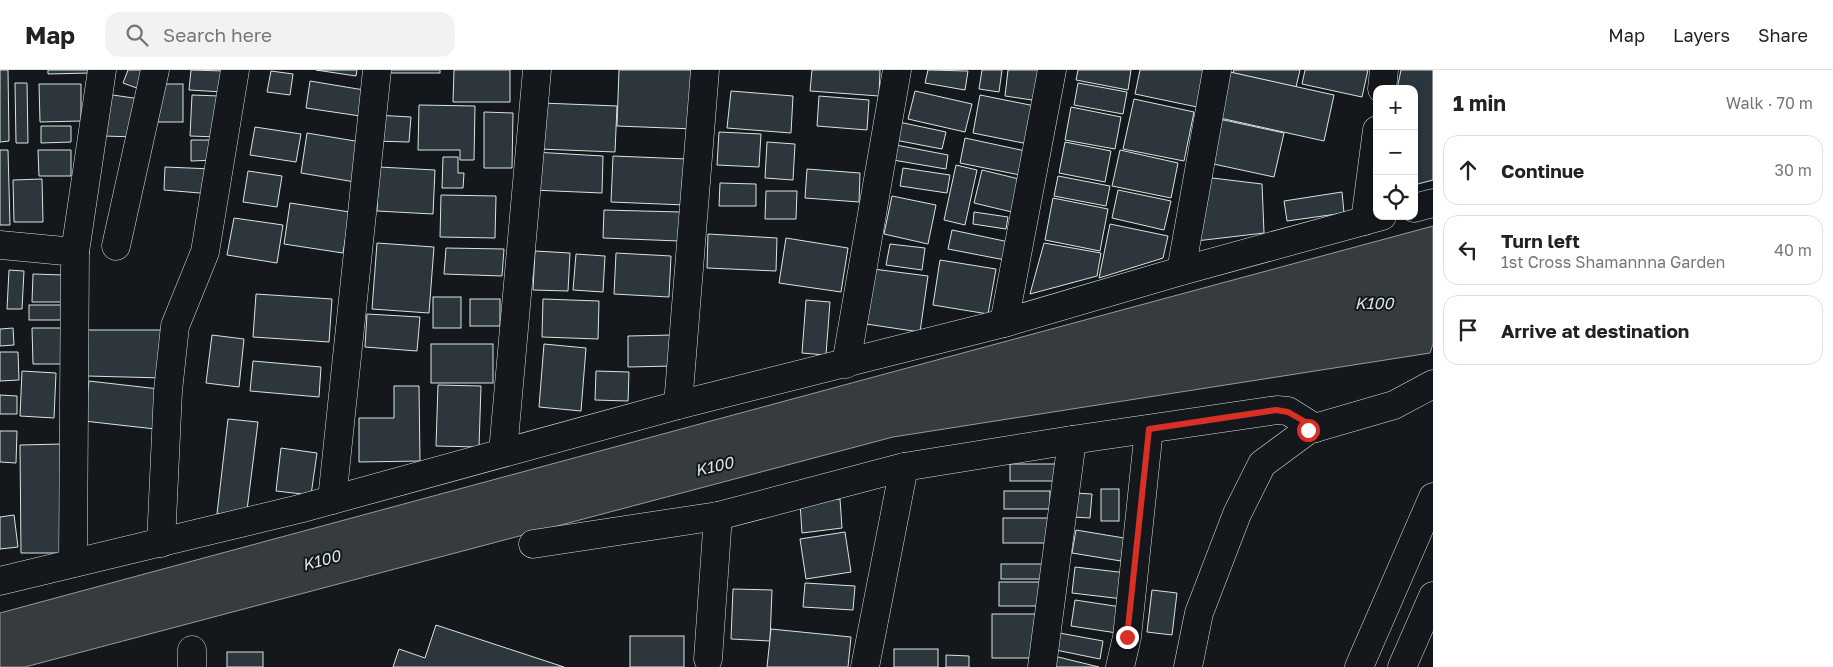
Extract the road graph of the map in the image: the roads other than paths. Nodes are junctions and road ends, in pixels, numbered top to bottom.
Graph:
1 (102, 70) edge
2 (155, 70) edge
3 (235, 70) edge
4 (377, 70) edge
5 (536, 70) edge
6 (705, 70) edge
7 (897, 70) edge
8 (1052, 70) edge
9 (1217, 70) edge
10 (1384, 70) edge
11 (1382, 85) edge
12 (1433, 203) edge
13 (1418, 207) edge
14 (1373, 218) edge
15 (0, 245) edge
16 (116, 246) dead end
17 (74, 252) junction
18 (1181, 271) junction
19 (1004, 323) junction
20 (846, 364) junction
21 (1433, 384) edge
22 (678, 405) junction
23 (1316, 428) junction
24 (1149, 429) junction
25 (1072, 440) junction
26 (503, 452) junction
27 (904, 467) junction
28 (1433, 497) edge
29 (332, 500) junction
30 (718, 516) junction
31 (161, 543) junction
32 (534, 544) dead end
33 (73, 563) junction
34 (0, 581) edge
35 (1433, 596) edge
36 (708, 659) dead end
37 (865, 667) edge
38 (1042, 667) edge
39 (1120, 667) edge
40 (1188, 667) edge
41 (1359, 667) edge
42 (1402, 667) edge

1 - 17 street
2 - 16 street
3 - 31 street
4 - 29 street
5 - 26 street
6 - 22 street
7 - 20 street
8 - 19 street
9 - 18 street
10 - 11 street
12 - 13 street
14 - 18 street
15 - 17 street
17 - 33 street
18 - 19 street
19 - 20 street
20 - 22 street
21 - 23 street
22 - 26 street
23 - 24 street
23 - 40 street
24 - 25 street
24 - 39 street
25 - 27 street
25 - 38 street
26 - 29 street
27 - 30 street
27 - 37 street
28 - 41 street
29 - 31 street
30 - 32 street
30 - 36 street
31 - 33 street
33 - 34 street
35 - 42 street

